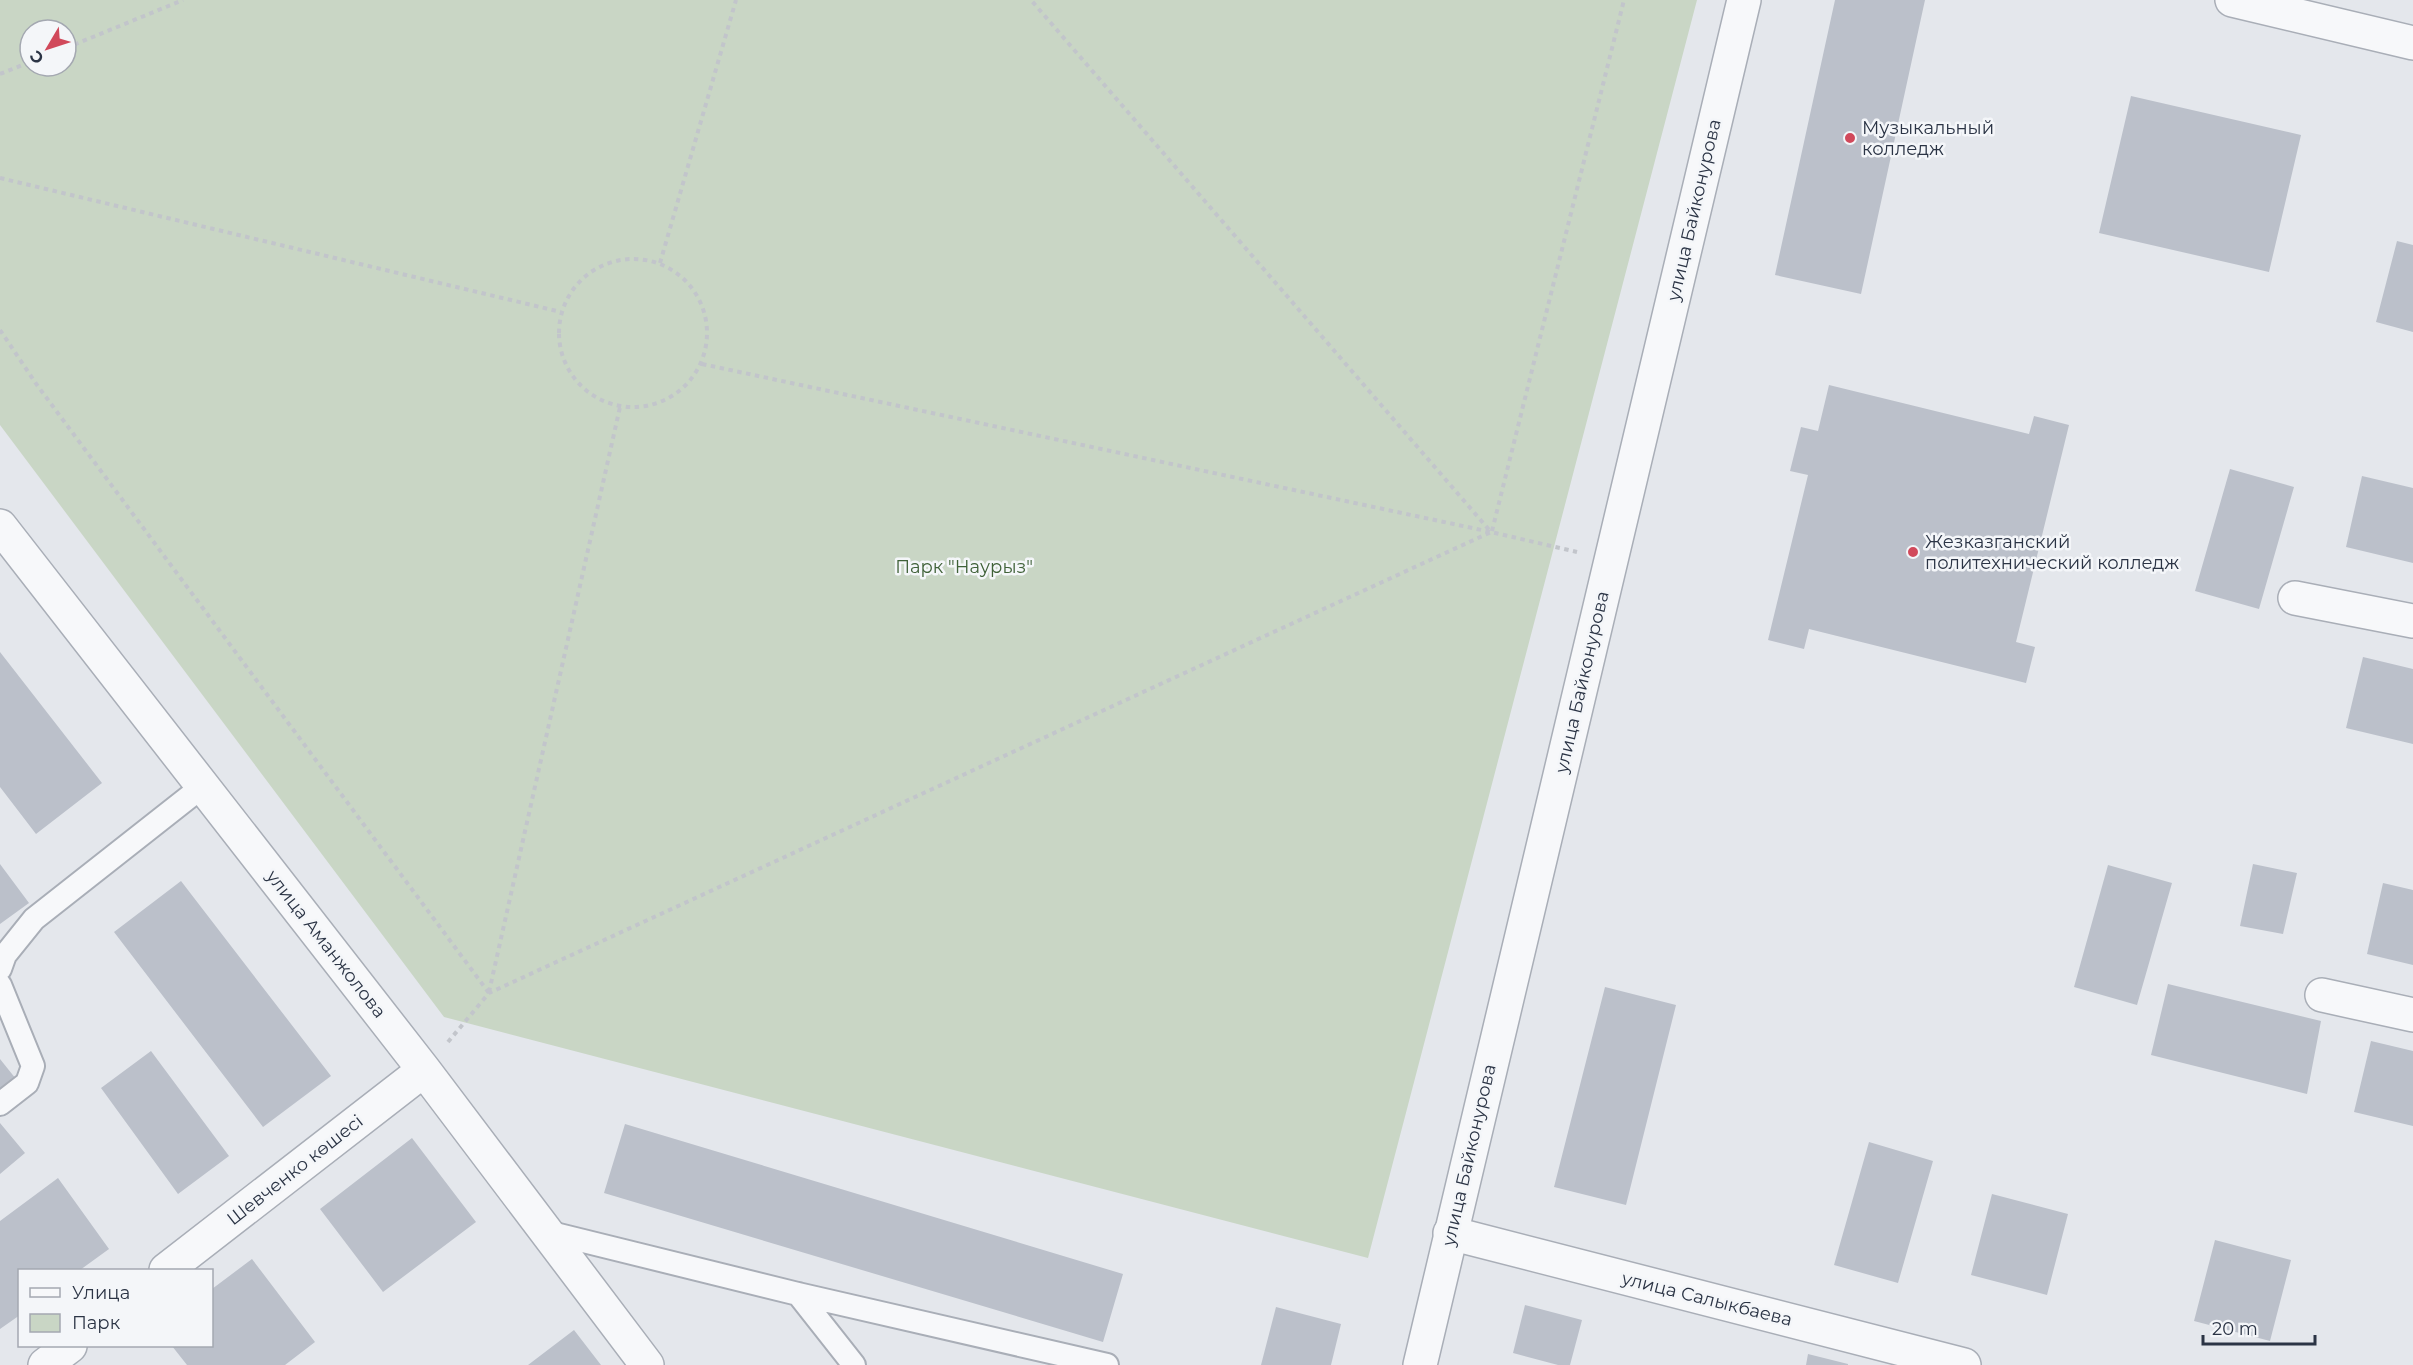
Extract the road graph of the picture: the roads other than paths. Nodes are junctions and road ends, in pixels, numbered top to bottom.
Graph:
1 (1744, 0) edge
2 (2232, 0) edge
3 (2413, 43) edge
4 (3, 535) edge
5 (2295, 598) dead end
6 (2413, 621) edge
7 (203, 786) junction
8 (0, 969) edge
9 (0, 985) edge
10 (2322, 994) dead end
11 (2413, 1015) edge
12 (424, 1070) junction
13 (0, 1104) edge
14 (547, 1232) junction
15 (1450, 1233) junction
16 (167, 1269) edge
17 (798, 1294) junction
18 (69, 1347) edge
19 (1916, 1359) edge
20 (45, 1365) edge
21 (647, 1365) edge
22 (854, 1365) edge
23 (1107, 1365) edge
24 (1420, 1365) edge
25 (1964, 1365) edge

1 - 15 street, улица Байконурова
2 - 3 street
4 - 7 street, улица Аманжолова
5 - 6 street
7 - 8 lane
7 - 12 street, улица Аманжолова
9 - 13 lane
10 - 11 street
12 - 14 street, улица Аманжолова
12 - 16 street, Шевченко көшесі
14 - 17 lane
14 - 21 street, улица Аманжолова
15 - 19 street, улица Салыкбаева
15 - 24 street, улица Байконурова
17 - 22 lane
17 - 23 lane
18 - 20 street
19 - 25 street, улица Салыкбаева

